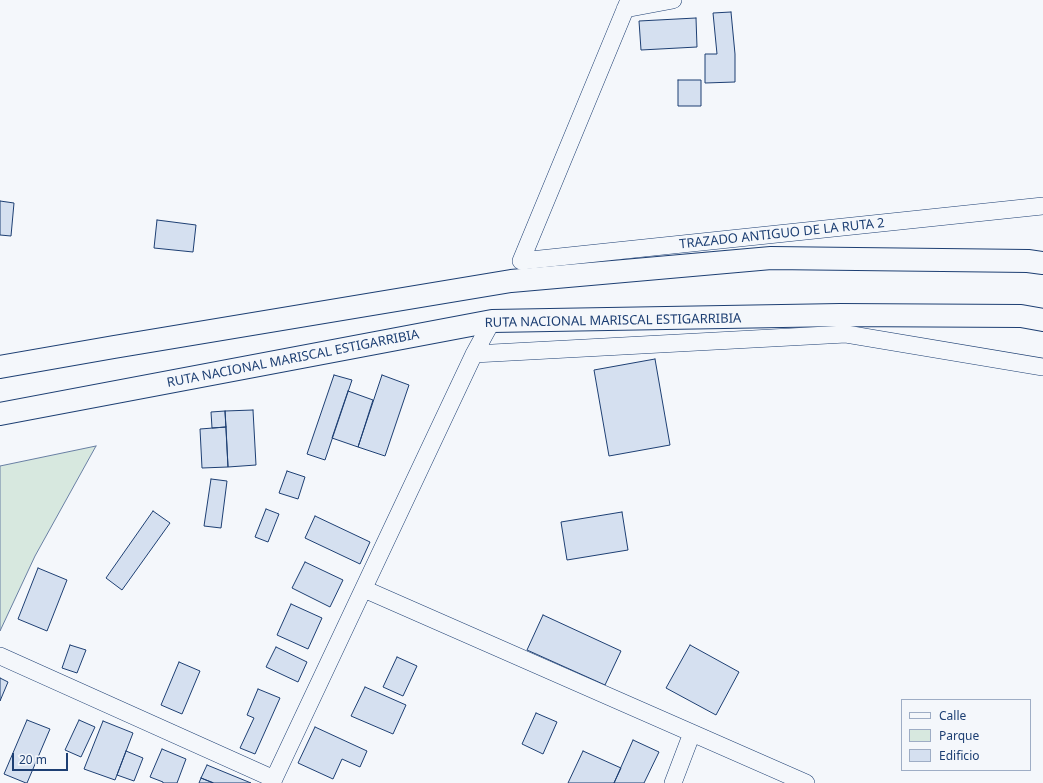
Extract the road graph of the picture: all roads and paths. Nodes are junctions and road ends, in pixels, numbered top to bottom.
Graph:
1 (673, 0) edge
2 (627, 4) edge
3 (1043, 206) edge
4 (1043, 263) edge
5 (1043, 320) edge
6 (492, 321) junction
7 (474, 354) junction
8 (0, 367) edge
9 (1043, 367) edge
10 (0, 414) edge
11 (364, 589) junction
12 (0, 656) edge
13 (692, 733) junction
14 (273, 781) edge
15 (673, 783) edge
16 (806, 783) edge

1 - 2 street
2 - 3 street, TRAZADO ANTIGUO DE LA RUTA 2
4 - 8 highway
5 - 6 highway, RUTA NACIONAL MARISCAL ESTIGARRIBIA
6 - 7 street
6 - 10 highway, RUTA NACIONAL MARISCAL ESTIGARRIBIA
7 - 9 street
7 - 11 street
11 - 13 street
11 - 14 street
12 - 14 street
13 - 15 street
13 - 16 street

